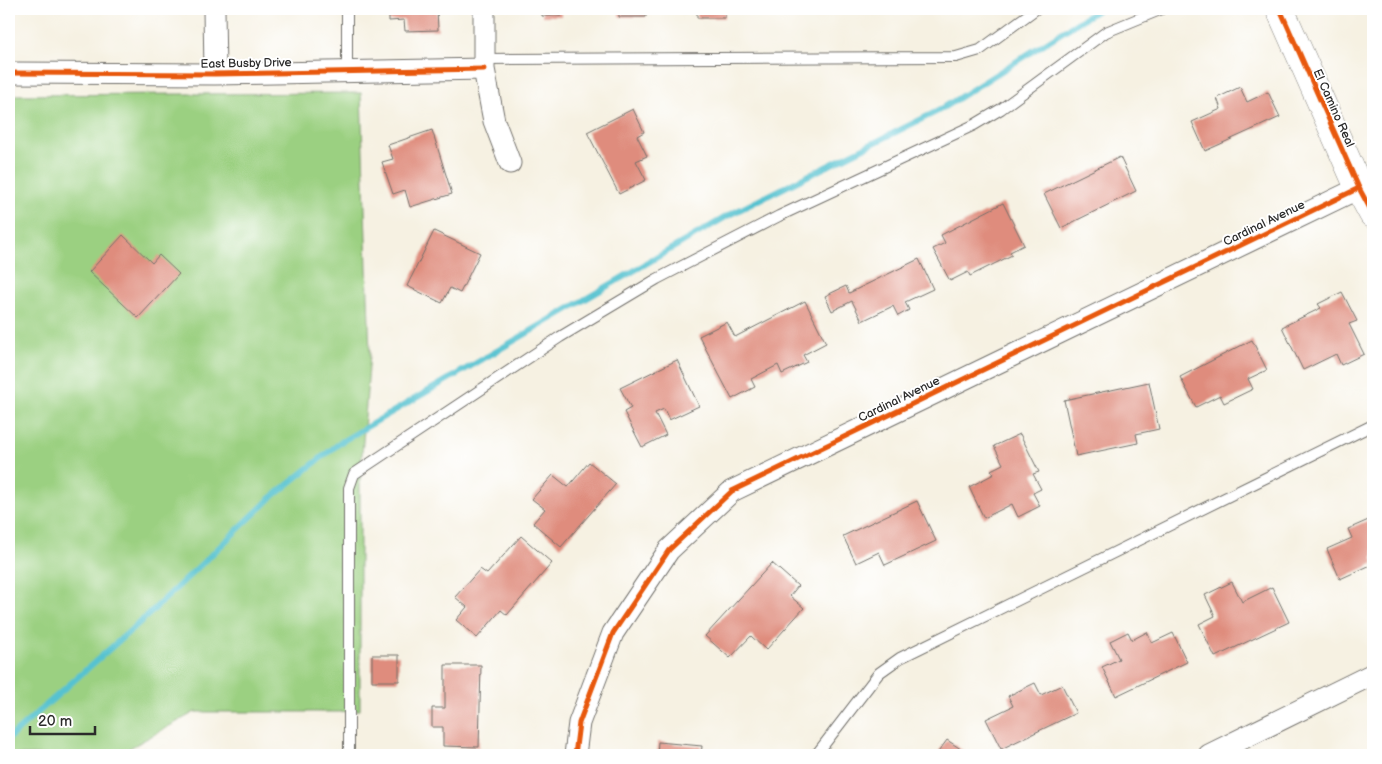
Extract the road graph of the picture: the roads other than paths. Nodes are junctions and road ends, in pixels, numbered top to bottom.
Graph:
1 (214, 9) edge
2 (347, 9) edge
3 (484, 9) edge
4 (1036, 9) edge
5 (1162, 9) edge
6 (1280, 9) edge
7 (484, 64) junction
8 (347, 71) junction
9 (9, 73) edge
10 (215, 74) junction
11 (510, 163) dead end
12 (1359, 188) junction
13 (1373, 214) edge
14 (1373, 425) edge
15 (1373, 674) edge
16 (349, 755) edge
17 (575, 755) edge
18 (816, 755) edge
19 (1209, 755) edge

1 - 10 street
2 - 8 lane
3 - 7 street
4 - 7 lane
5 - 16 lane
6 - 12 street, El Camino Real
7 - 8 street, East Busby Drive
7 - 11 street
8 - 10 street, East Busby Drive
9 - 10 street, East Busby Drive
12 - 13 street, El Camino Real
12 - 17 street, Cardinal Avenue
14 - 18 lane
15 - 19 street

